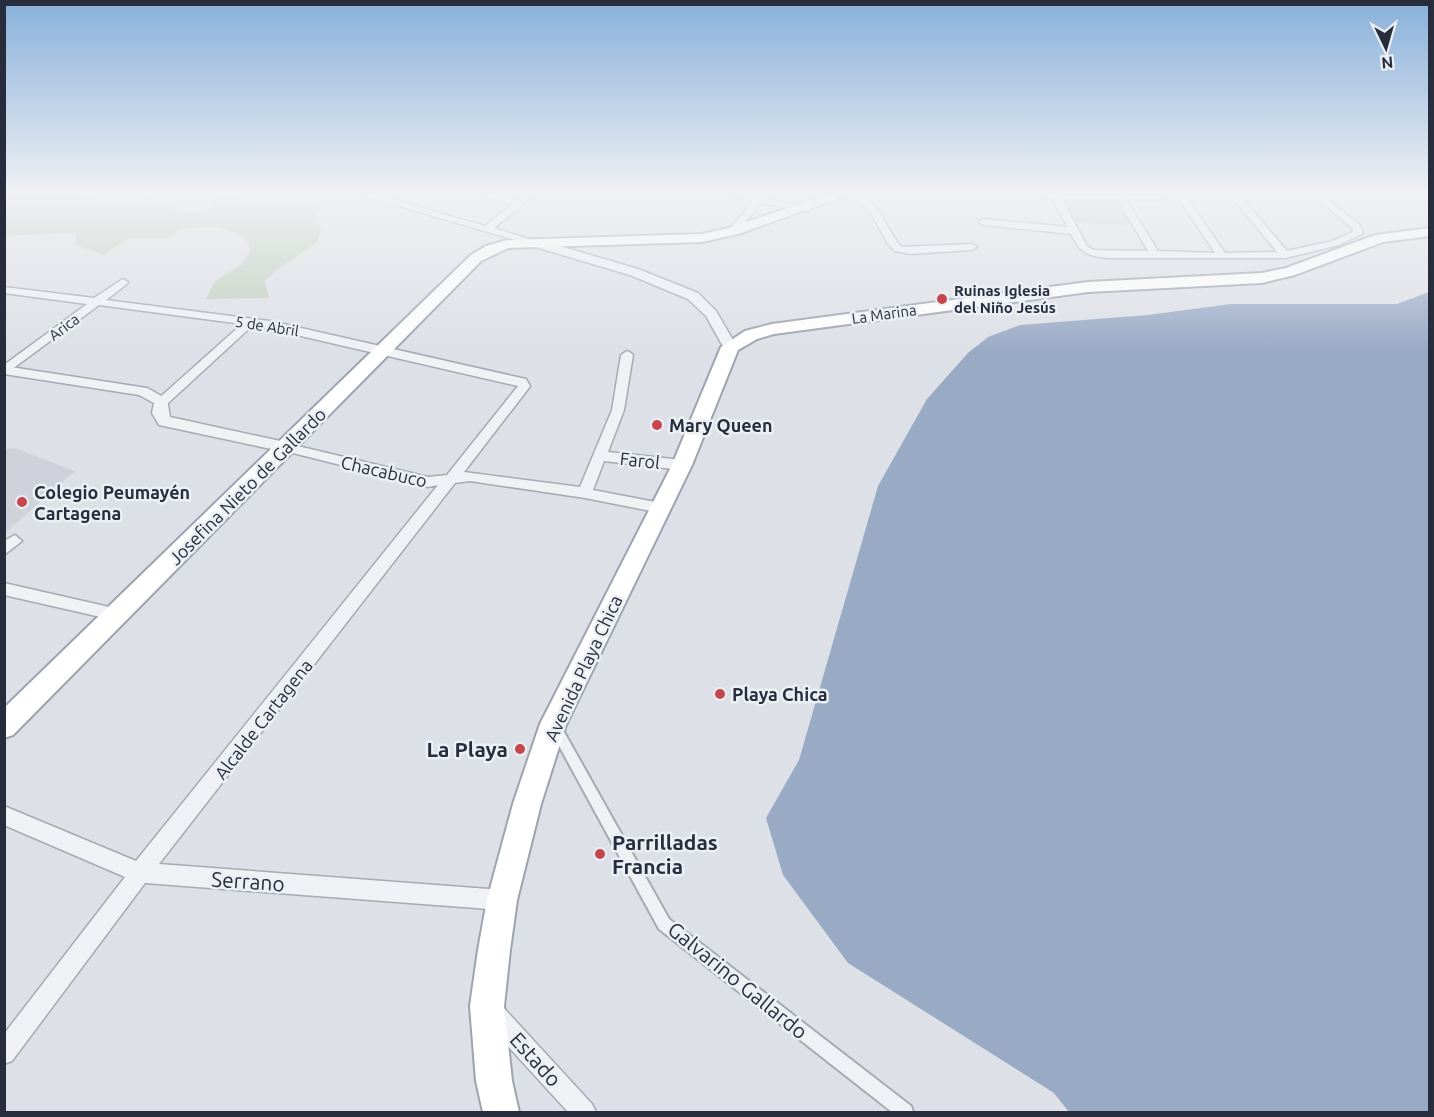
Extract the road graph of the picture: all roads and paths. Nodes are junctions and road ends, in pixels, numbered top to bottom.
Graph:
1 (481, 247) edge
2 (551, 247) edge
3 (897, 247) edge
4 (970, 247) edge
5 (1083, 247) edge
6 (1151, 247) edge
7 (1216, 247) edge
8 (1278, 247) edge
9 (1317, 247) edge
10 (1356, 247) edge
11 (1155, 254) junction
12 (1285, 255) junction
13 (1222, 256) junction
14 (123, 282) dead end
15 (4, 290) edge
16 (96, 302) junction
17 (249, 323) junction
18 (730, 347) junction
19 (383, 349) junction
20 (627, 355) dead end
21 (5, 370) edge
22 (524, 386) joint
23 (162, 402) junction
24 (285, 447) junction
25 (599, 456) junction
26 (682, 465) junction
27 (453, 478) junction
28 (585, 493) junction
29 (661, 508) junction
30 (4, 588) edge
31 (118, 615) junction
32 (553, 724) junction
33 (4, 726) edge
34 (4, 815) edge
35 (140, 873) junction
36 (502, 900) junction
37 (487, 1006) junction
38 (4, 1053) edge
39 (501, 1113) edge
40 (584, 1113) edge
41 (905, 1113) edge

1 - 19 main road, Josefina Nieto de Gallardo
2 - 18 street
3 - 4 street
5 - 11 street
6 - 11 street
7 - 13 street
8 - 12 street
9 - 12 street
10 - 18 main road, La Marina
11 - 13 street
12 - 13 street
14 - 16 street, Arica
15 - 16 street, 5 de Abril
16 - 17 street, 5 de Abril
16 - 21 street, Arica
17 - 19 street, 5 de Abril
17 - 23 street
18 - 26 main road, Avenida Playa Chica
19 - 22 street, 5 de Abril
19 - 24 main road, Josefina Nieto de Gallardo
20 - 25 street
21 - 23 street
22 - 27 street, Alcalde Cartagena
23 - 24 street, Chacabuco
24 - 27 street, Chacabuco
24 - 31 main road, Josefina Nieto de Gallardo
25 - 26 street, Farol
25 - 28 street
26 - 29 main road, Avenida Playa Chica
27 - 28 street, Chacabuco
27 - 35 street, Alcalde Cartagena
28 - 29 street, Chacabuco
29 - 32 main road, Avenida Playa Chica
30 - 31 street
31 - 33 main road, Josefina Nieto de Gallardo
32 - 36 main road, Avenida Playa Chica
32 - 41 street, Galvarino Gallardo
34 - 35 street, Serrano
35 - 36 street, Serrano
35 - 38 street, Alcalde Cartagena
36 - 37 main road, Avenida Playa Chica
37 - 39 main road, Avenida Playa Chica
37 - 40 street, Estado

